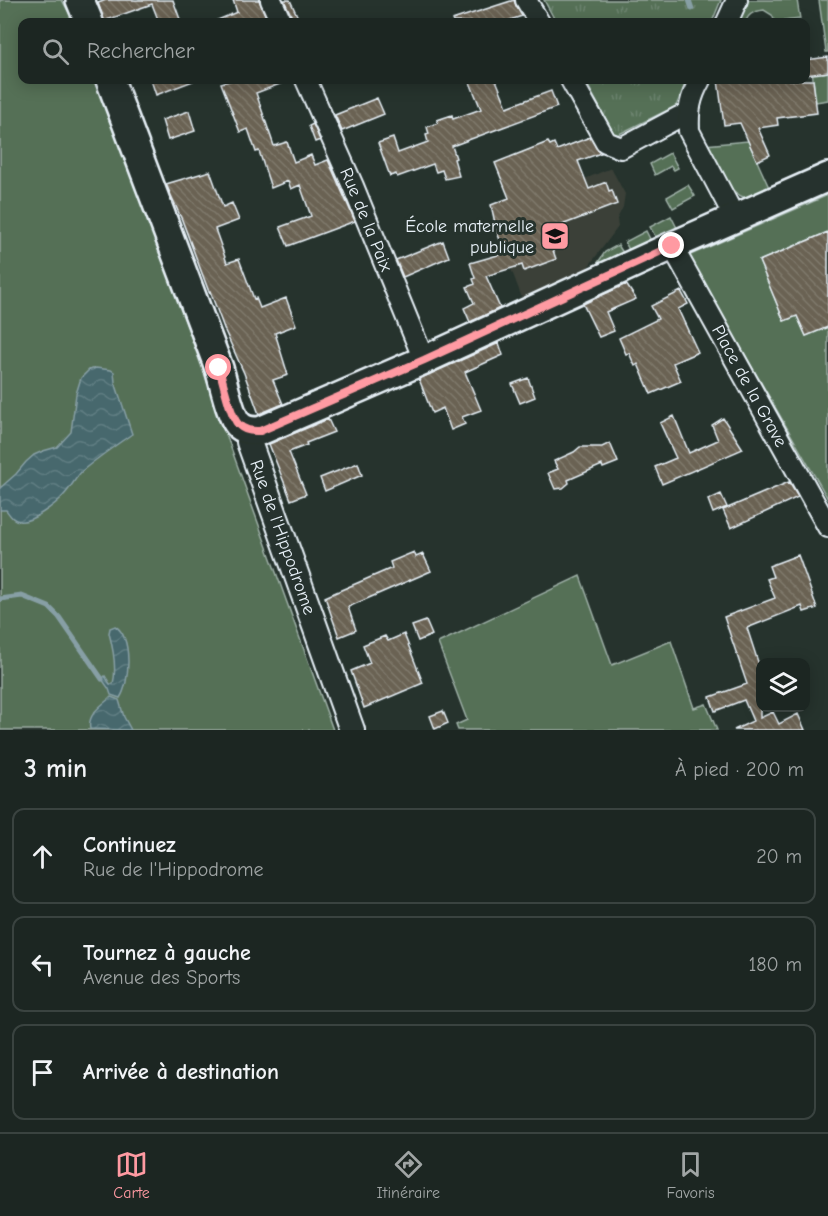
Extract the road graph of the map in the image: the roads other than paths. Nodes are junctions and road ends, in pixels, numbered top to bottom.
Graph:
1 (80, 0) edge
2 (271, 0) edge
3 (526, 0) edge
4 (737, 0) edge
5 (87, 18) edge
6 (279, 18) edge
7 (537, 18) edge
8 (729, 18) edge
9 (112, 84) edge
10 (308, 84) edge
11 (573, 84) edge
12 (698, 84) edge
13 (688, 117) junction
14 (828, 177) edge
15 (735, 218) junction
16 (672, 246) junction
17 (424, 360) junction
18 (250, 431) junction
19 (828, 527) edge
20 (352, 730) edge

1 - 5 main road
2 - 6 street
3 - 7 street
4 - 8 street
9 - 18 main road
10 - 17 street, Rue de la Paix
11 - 13 street
12 - 13 street
13 - 15 street
14 - 15 main road
15 - 16 main road
16 - 17 main road
16 - 19 street, Place de la Grave
17 - 18 main road
18 - 20 street, Rue de l'Hippodrome

